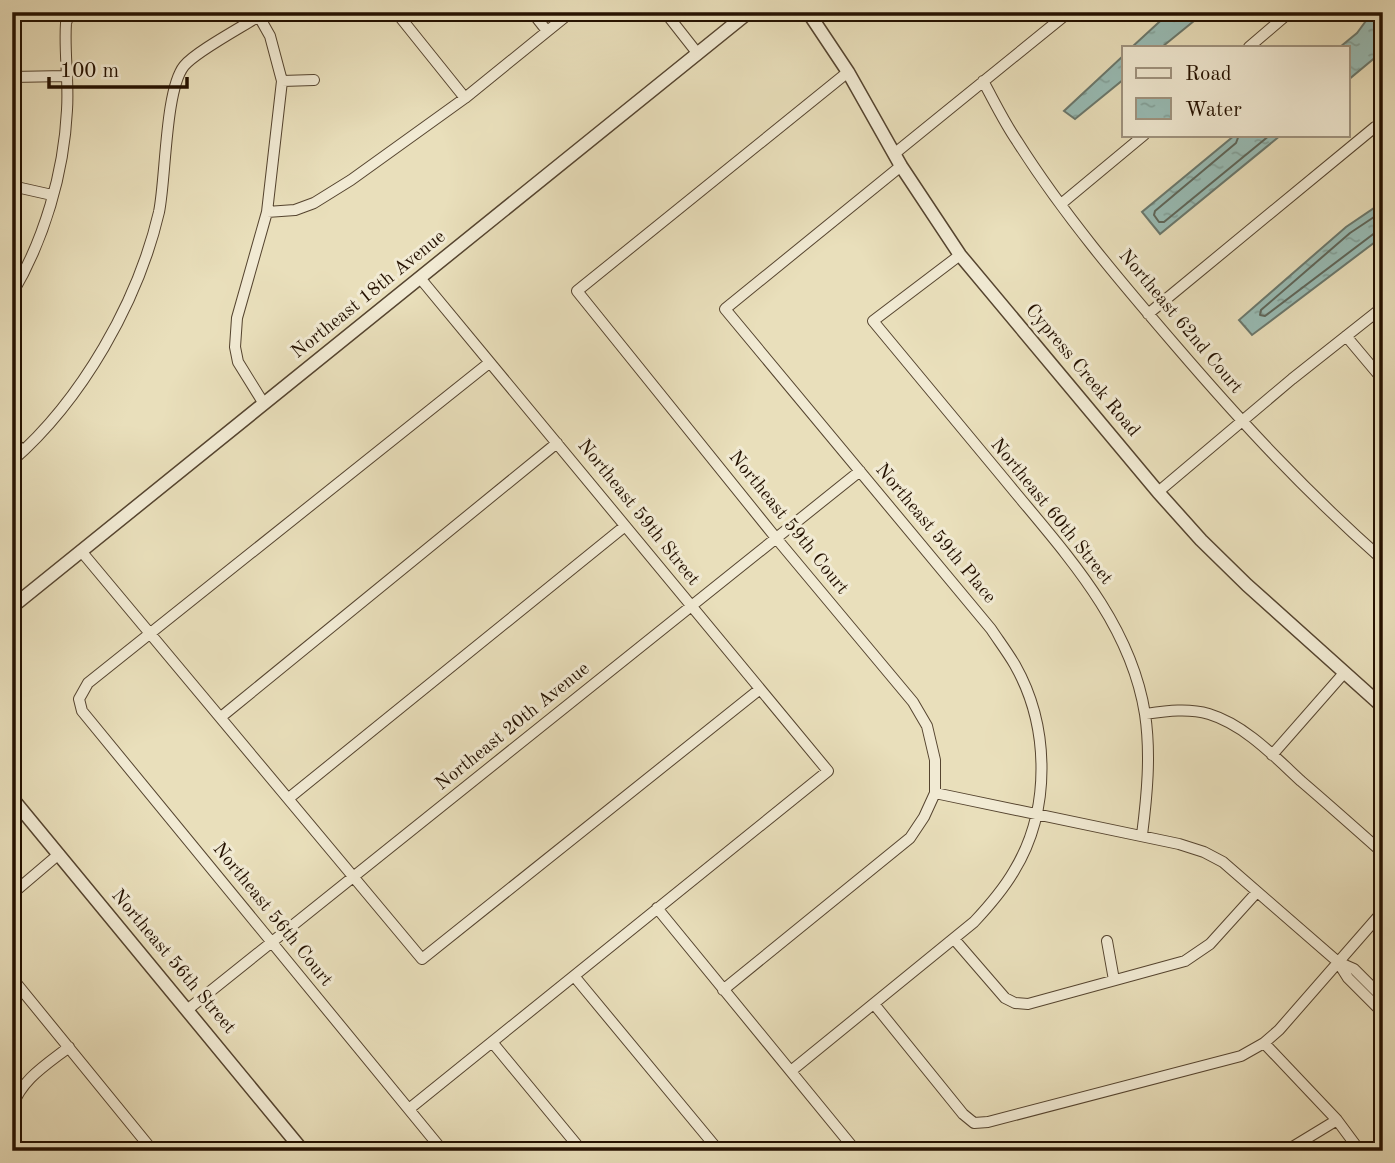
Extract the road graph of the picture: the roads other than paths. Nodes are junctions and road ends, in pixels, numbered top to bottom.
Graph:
1 (70, 12) edge
2 (396, 12) edge
3 (532, 12) edge
4 (571, 12) edge
5 (665, 12) edge
6 (750, 12) edge
7 (808, 12) edge
8 (1069, 12) edge
9 (1290, 12) edge
10 (258, 14) edge
11 (547, 31) junction
12 (1250, 46) edge
13 (698, 54) junction
14 (848, 72) junction
15 (66, 76) junction
16 (12, 77) edge
17 (282, 80) junction
18 (314, 80) dead end
19 (982, 81) junction
20 (465, 98) junction
21 (1383, 123) edge
22 (1143, 136) edge
23 (894, 154) junction
24 (901, 166) junction
25 (12, 186) edge
26 (52, 195) junction
27 (1061, 204) junction
28 (268, 212) junction
29 (960, 255) junction
30 (420, 278) junction
31 (12, 295) edge
32 (1383, 307) edge
33 (1148, 314) junction
34 (1346, 336) junction
35 (489, 363) junction
36 (1383, 380) edge
37 (264, 404) junction
38 (1242, 423) junction
39 (12, 440) edge
40 (557, 443) junction
41 (23, 451) junction
42 (12, 461) edge
43 (860, 471) junction
44 (1158, 492) junction
45 (625, 526) junction
46 (776, 538) junction
47 (81, 551) junction
48 (1383, 560) edge
49 (692, 606) junction
50 (12, 607) edge
51 (150, 634) junction
52 (1344, 673) junction
53 (760, 689) junction
54 (1383, 707) edge
55 (1145, 714) junction
56 (221, 717) junction
57 (1272, 755) junction
58 (935, 793) junction
59 (12, 798) edge
60 (289, 798) junction
61 (1037, 815) junction
62 (1142, 835) junction
63 (1383, 853) edge
64 (59, 854) junction
65 (355, 876) junction
66 (1257, 892) junction
67 (12, 894) edge
68 (657, 908) junction
69 (1383, 911) edge
70 (954, 939) junction
71 (271, 942) junction
72 (1107, 942) dead end
73 (1338, 962) junction
74 (574, 976) junction
75 (12, 978) edge
76 (1114, 980) junction
77 (723, 990) junction
78 (1383, 998) edge
79 (874, 1004) junction
80 (187, 1010) junction
81 (1383, 1013) edge
82 (492, 1042) junction
83 (1264, 1043) junction
84 (69, 1047) junction
85 (791, 1071) junction
86 (12, 1107) edge
87 (409, 1109) junction
88 (1337, 1120) junction
89 (12, 1140) edge
90 (17, 1151) edge
91 (153, 1151) edge
92 (303, 1151) edge
93 (443, 1151) edge
94 (582, 1151) edge
95 (719, 1151) edge
96 (856, 1151) edge
97 (1286, 1151) edge
98 (1360, 1151) edge

1 - 15 street
2 - 20 street
3 - 11 street
4 - 11 street
5 - 13 street
6 - 13 street, Northeast 18th Avenue
7 - 14 street, Cypress Creek Road
8 - 19 street
9 - 12 street
10 - 17 street
10 - 41 street
11 - 20 street
13 - 30 street, Northeast 18th Avenue
14 - 23 street, Cypress Creek Road
14 - 46 street, Northeast 59th Court
15 - 16 street
15 - 26 street
17 - 18 street
17 - 28 street
19 - 23 street
19 - 27 street, Northeast 62nd Court
20 - 28 street
21 - 33 street
22 - 27 street
23 - 24 street, Cypress Creek Road
24 - 29 street, Cypress Creek Road
24 - 43 street, Northeast 59th Place
25 - 26 street
26 - 31 street
27 - 33 street, Northeast 62nd Court
28 - 37 street
29 - 44 street, Cypress Creek Road
29 - 55 street, Northeast 60th Street
30 - 35 street, Northeast 59th Street
30 - 37 street, Northeast 18th Avenue
32 - 34 street
33 - 38 street, Northeast 62nd Court
34 - 36 street
34 - 38 street
35 - 40 street, Northeast 59th Street
35 - 51 street
37 - 47 street, Northeast 18th Avenue
38 - 44 street
38 - 48 street, Northeast 62nd Court
39 - 41 street
40 - 45 street, Northeast 59th Street
40 - 56 street
41 - 42 street
43 - 46 street, Northeast 20th Avenue
43 - 61 street, Northeast 59th Place
44 - 52 street, Cypress Creek Road
45 - 49 street, Northeast 59th Street
45 - 60 street
46 - 49 street, Northeast 20th Avenue
46 - 58 street, Northeast 59th Court
47 - 50 street, Northeast 18th Avenue
47 - 51 street
49 - 53 street, Northeast 59th Street
49 - 65 street, Northeast 20th Avenue
51 - 56 street
51 - 71 street, Northeast 56th Court
52 - 54 street, Cypress Creek Road
52 - 57 street
53 - 65 street
53 - 68 street, Northeast 59th Street
55 - 57 street
55 - 62 street, Northeast 60th Street
56 - 60 street
57 - 63 street
58 - 61 street
58 - 77 street
59 - 64 street, Northeast 56th Street
60 - 65 street
61 - 62 street
61 - 70 street, Northeast 59th Place
62 - 66 street
64 - 67 street
64 - 80 street, Northeast 56th Street
65 - 71 street, Northeast 20th Avenue
66 - 73 street
66 - 76 street
68 - 74 street
68 - 77 street
69 - 73 street
70 - 76 street
70 - 79 street, Northeast 59th Place
71 - 80 street, Northeast 20th Avenue
71 - 87 street, Northeast 56th Court
72 - 76 street
73 - 78 street
73 - 81 street
73 - 83 street
74 - 82 street
74 - 95 street
75 - 84 street
77 - 85 street
79 - 83 street
79 - 85 street, Northeast 59th Place
80 - 92 street, Northeast 56th Street
82 - 87 street
82 - 94 street
83 - 88 street
84 - 86 street
84 - 91 street
85 - 96 street
87 - 93 street, Northeast 56th Court
88 - 97 street
88 - 98 street
89 - 90 street

